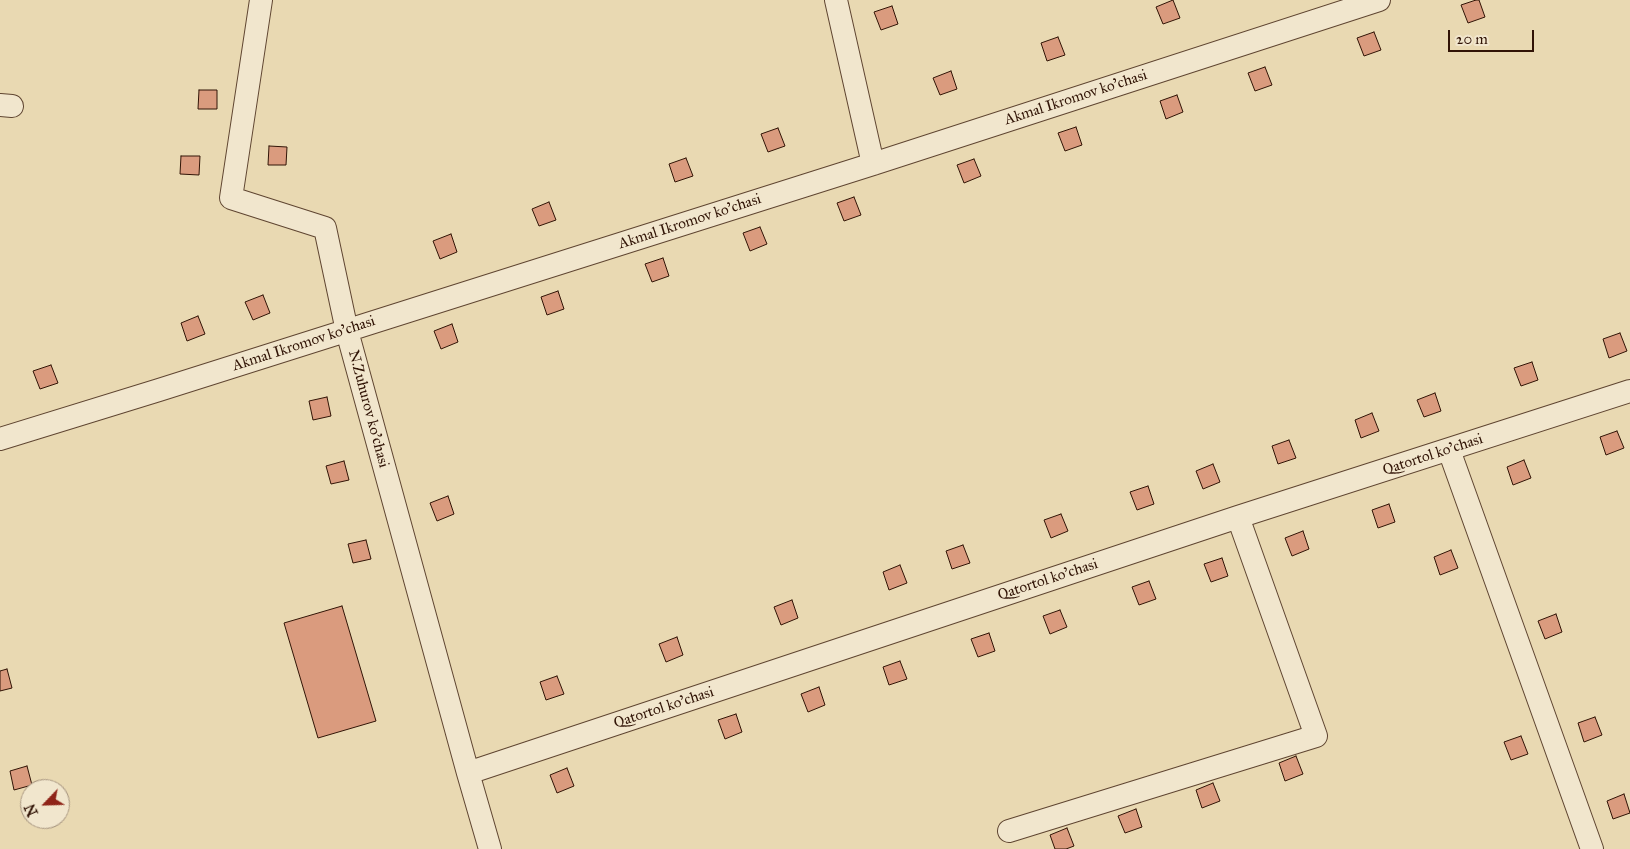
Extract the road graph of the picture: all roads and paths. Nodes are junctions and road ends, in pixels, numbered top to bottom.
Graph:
1 (261, 0) edge
2 (836, 0) edge
3 (1379, 0) edge
4 (873, 164) junction
5 (347, 331) junction
6 (1630, 392) edge
7 (0, 439) edge
8 (1449, 450) junction
9 (1238, 517) junction
10 (468, 773) junction
11 (1009, 831) dead end
12 (490, 849) edge
13 (1592, 849) edge

1 - 5 street, N.Zuhurov ko'chasi
2 - 4 street
3 - 4 street, Akmal Ikromov ko'chasi
4 - 5 street, Akmal Ikromov ko'chasi
5 - 7 street, Akmal Ikromov ko'chasi
5 - 10 street, N.Zuhurov ko'chasi
6 - 8 street, Qatortol ko'chasi
8 - 9 street, Qatortol ko'chasi
8 - 13 street
9 - 10 street, Qatortol ko'chasi
9 - 11 street
10 - 12 street, N.Zuhurov ko'chasi

